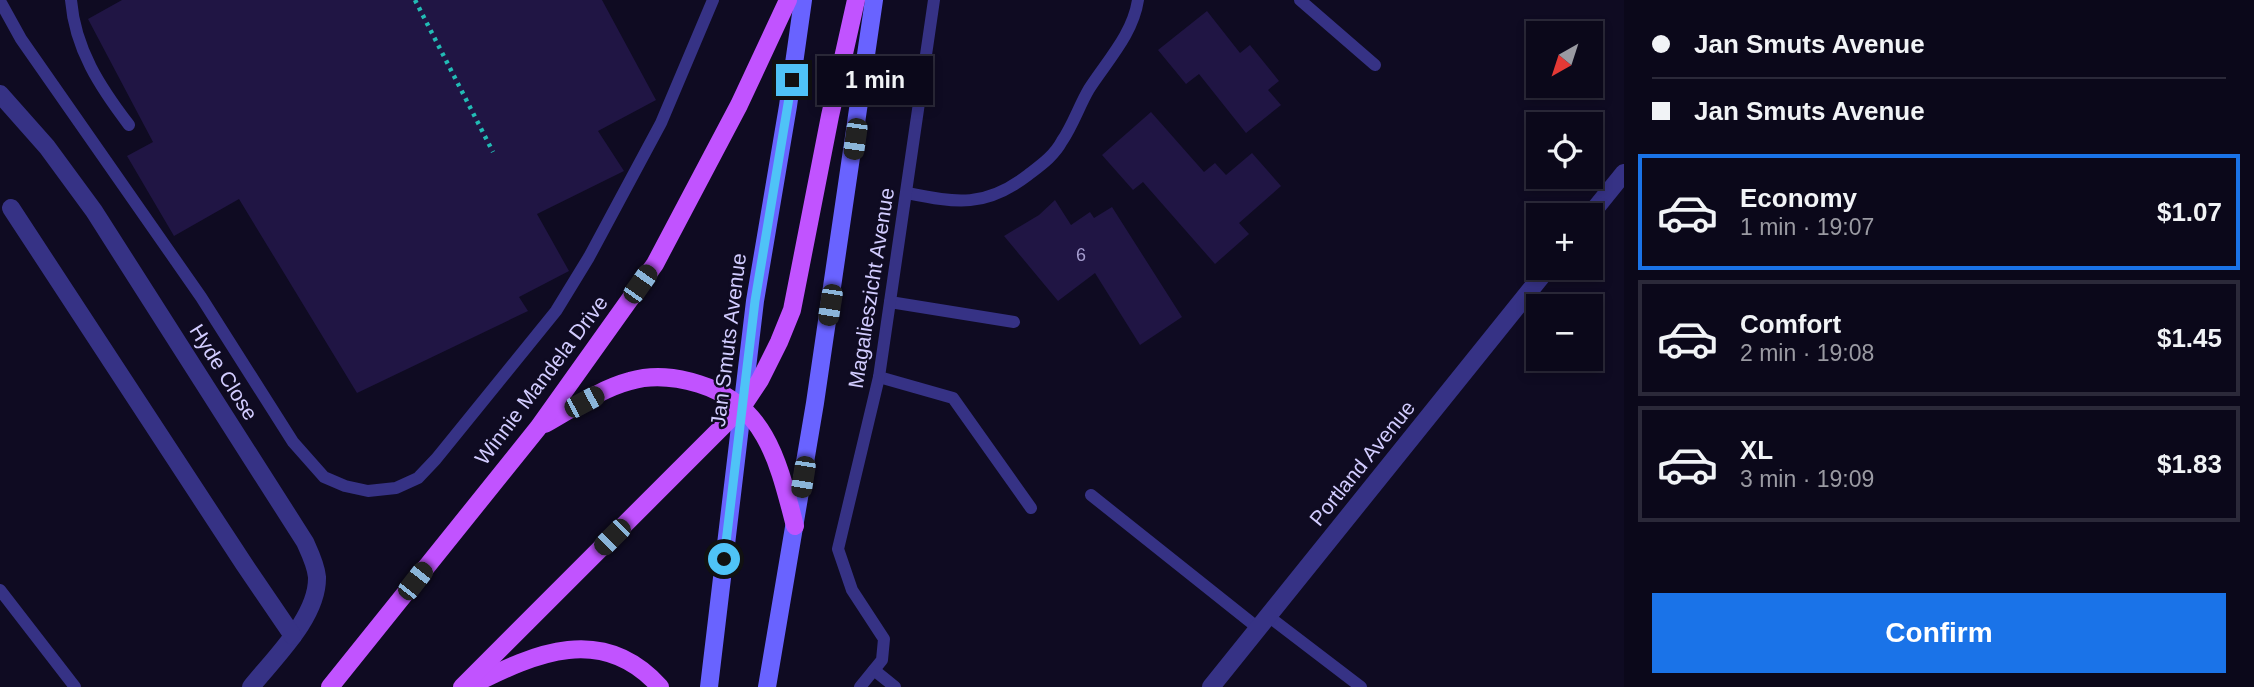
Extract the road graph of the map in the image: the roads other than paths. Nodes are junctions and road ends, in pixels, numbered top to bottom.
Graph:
1 (71, 0) edge
2 (713, 0) edge
3 (788, 0) edge
4 (803, 0) edge
5 (856, 0) edge
6 (874, 0) edge
7 (934, 0) edge
8 (1138, 0) edge
9 (1300, 0) edge
10 (0, 1) edge
11 (1375, 65) dead end
12 (0, 94) edge
13 (129, 125) dead end
14 (1624, 173) edge
15 (906, 193) junction
16 (1600, 203) edge
17 (11, 208) dead end
18 (1538, 280) edge
19 (890, 302) junction
20 (1014, 322) dead end
21 (879, 377) junction
22 (743, 407) junction
23 (538, 428) junction
24 (1091, 495) dead end
25 (1031, 508) dead end
26 (795, 526) junction
27 (0, 590) edge
28 (1263, 622) junction
29 (293, 636) junction
30 (874, 670) junction
31 (75, 687) edge
32 (251, 687) edge
33 (330, 687) edge
34 (462, 687) edge
35 (468, 687) edge
36 (660, 687) edge
37 (709, 687) edge
38 (768, 687) edge
39 (860, 687) edge
40 (895, 687) edge
41 (1211, 687) edge
42 (1361, 687) edge

1 - 13 lane
2 - 10 lane
3 - 23 main road, Winnie Mandela Drive
4 - 22 main road, Jan Smuts Avenue
5 - 22 main road
6 - 26 main road
7 - 15 lane, Magalieszicht Avenue
8 - 15 lane
9 - 11 lane
12 - 29 street, Hyde Close
14 - 16 street
15 - 19 lane, Magalieszicht Avenue
17 - 29 street
18 - 28 street, Portland Avenue
19 - 20 lane
19 - 21 lane, Magalieszicht Avenue
21 - 25 lane
21 - 30 lane, Magalieszicht Avenue
22 - 23 main road
22 - 26 main road
22 - 34 main road
22 - 37 main road, Jan Smuts Avenue
23 - 33 main road, Winnie Mandela Drive
24 - 28 lane
26 - 38 main road
27 - 31 lane
28 - 41 street, Portland Avenue
28 - 42 lane
29 - 32 street, Hyde Close
30 - 39 lane, Magalieszicht Avenue
30 - 40 lane
35 - 36 main road

